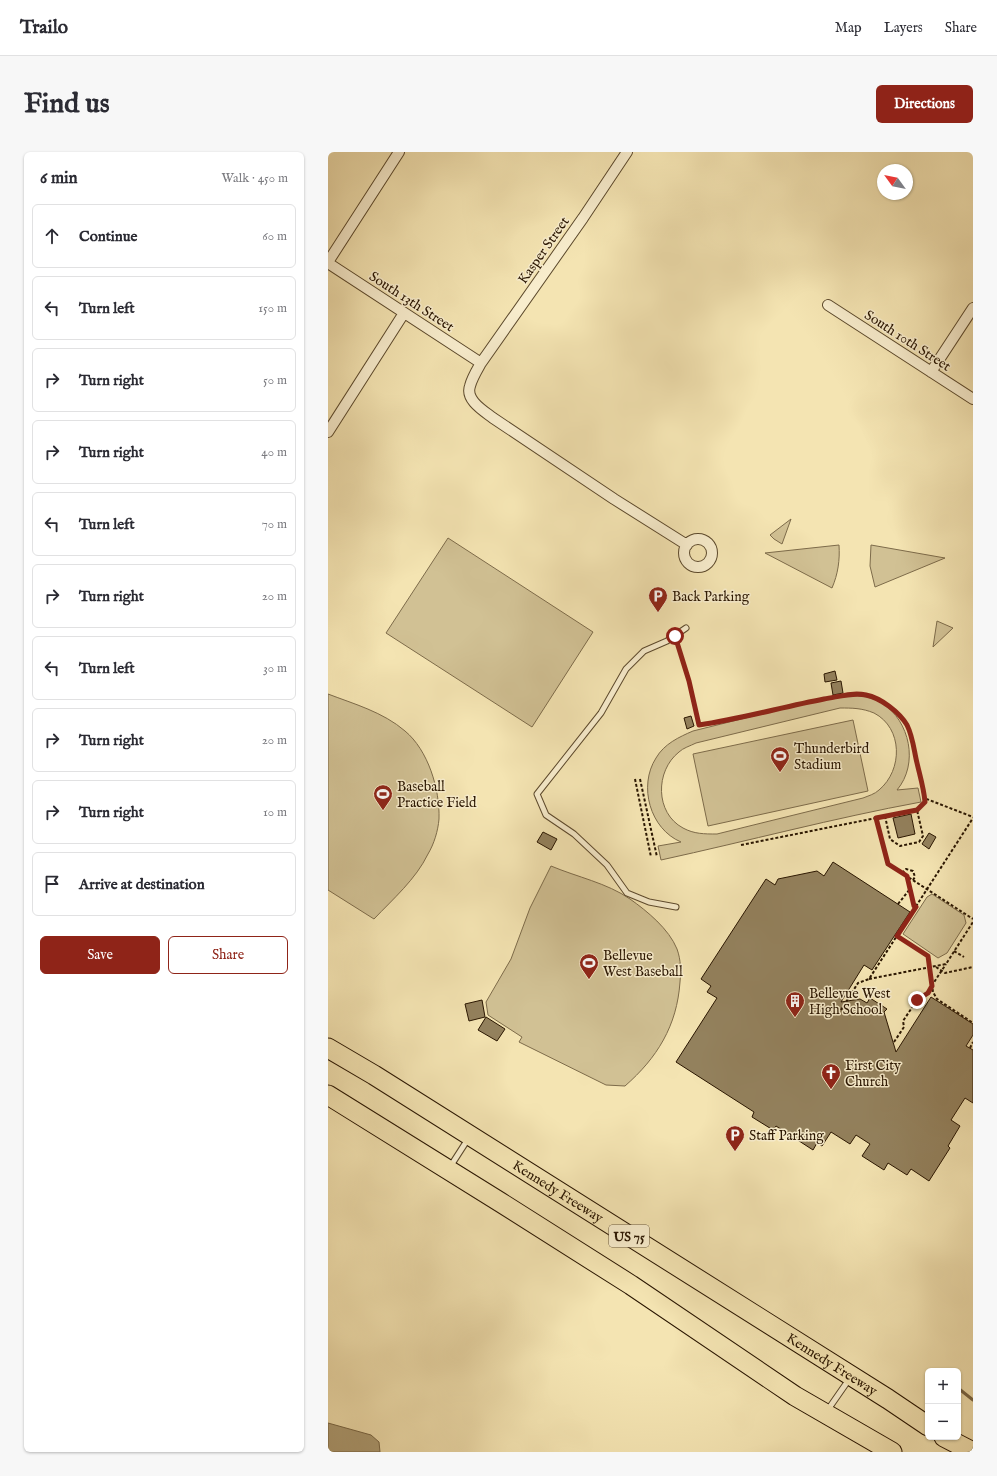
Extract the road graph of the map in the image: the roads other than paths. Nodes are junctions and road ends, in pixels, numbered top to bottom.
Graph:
1 (399, 152) edge
2 (627, 152) edge
3 (328, 262) edge
4 (828, 305) dead end
5 (973, 308) edge
6 (404, 313) junction
7 (481, 362) junction
8 (931, 372) junction
9 (973, 399) edge
10 (328, 432) edge
11 (687, 545) dead end
12 (686, 628) dead end
13 (676, 907) dead end
14 (328, 1048) edge
15 (328, 1095) edge
16 (470, 1136) junction
17 (448, 1170) junction
18 (851, 1376) junction
19 (794, 1396) junction
20 (825, 1413) junction
21 (925, 1424) edge
22 (949, 1440) edge
23 (950, 1440) edge
24 (866, 1452) edge
25 (892, 1452) edge
26 (967, 1452) edge
27 (973, 1452) edge

1 - 3 street
2 - 7 street, Kasper Street
3 - 6 street, South 13th Street
4 - 8 street, South 10th Street
5 - 8 street
6 - 7 street, South 13th Street
6 - 10 street
7 - 11 street, Kasper Street
8 - 9 street, South 10th Street
12 - 13 lane
14 - 16 highway, Kennedy Freeway / US 75
15 - 17 highway, US 75
16 - 17 lane
16 - 18 highway, Kennedy Freeway / US 75
17 - 19 highway, US 75
18 - 20 lane
18 - 21 highway, Kennedy Freeway / US 75
19 - 20 highway, US 75
19 - 24 highway
20 - 25 highway, US 75
22 - 26 highway
23 - 27 highway

